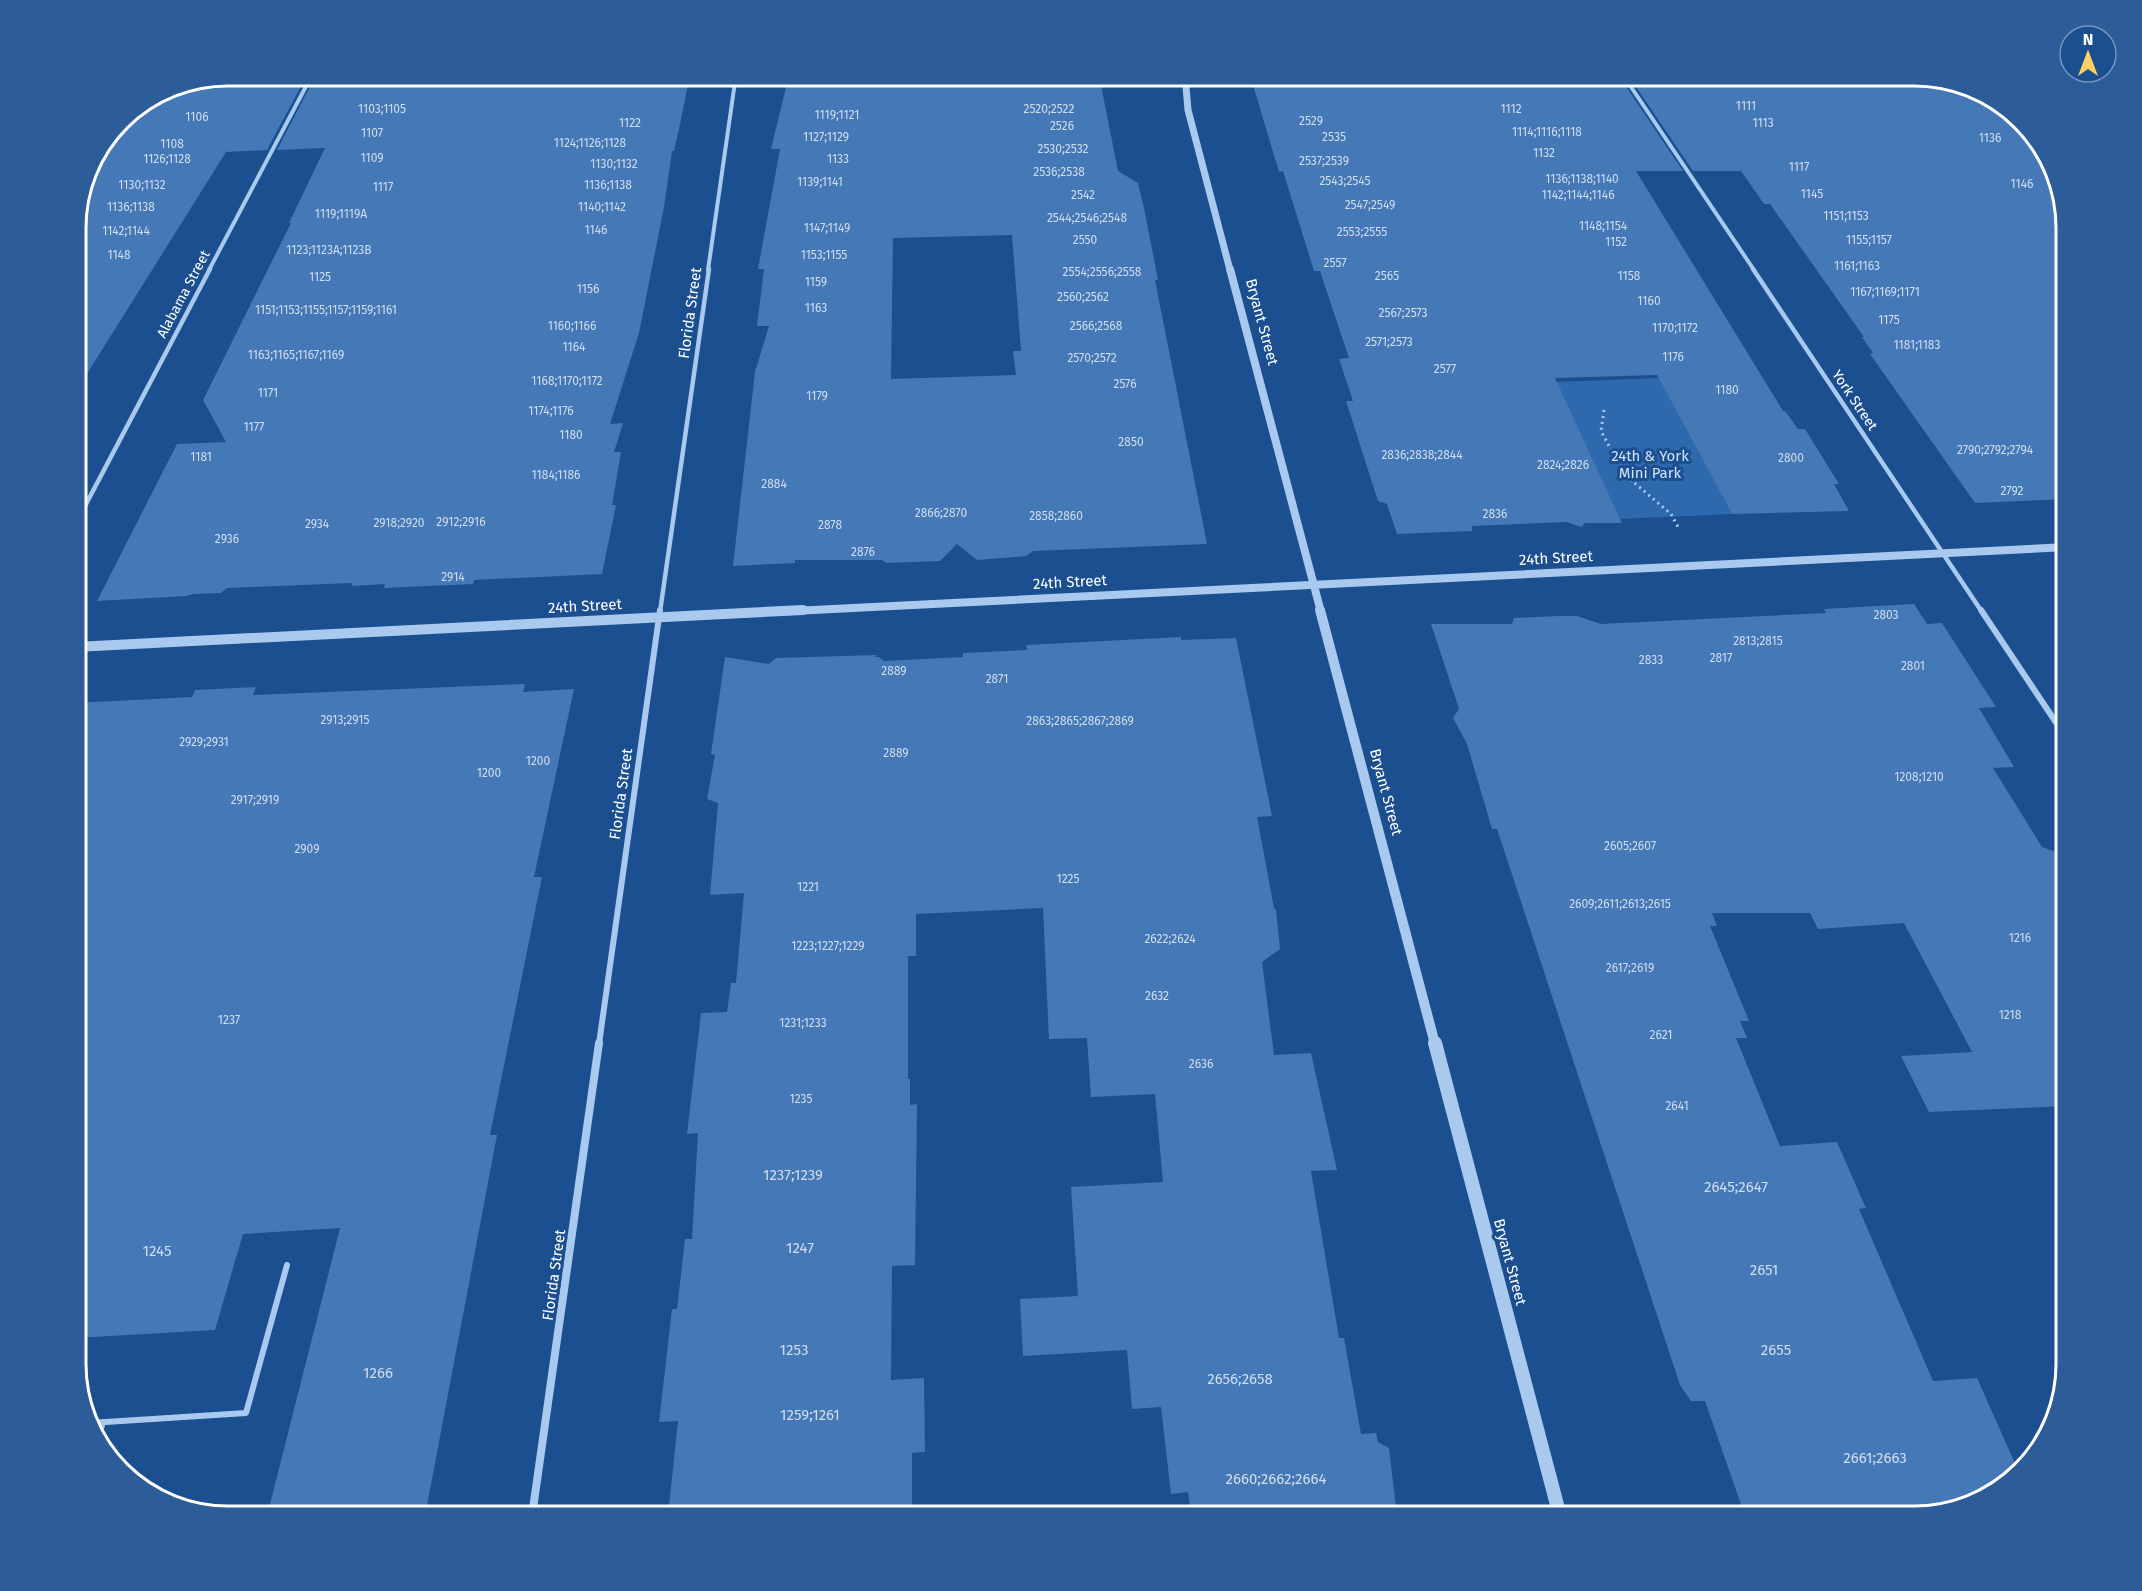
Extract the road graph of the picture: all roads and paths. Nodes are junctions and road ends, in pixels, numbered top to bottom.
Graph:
1 (306, 86) edge
2 (734, 86) edge
3 (1186, 86) edge
4 (1630, 86) edge
5 (1604, 410) dead end
6 (86, 504) edge
7 (1678, 526) dead end
8 (2056, 549) edge
9 (1942, 554) junction
10 (1314, 585) junction
11 (658, 618) junction
12 (86, 646) edge
13 (2056, 723) edge
14 (287, 1265) dead end
15 (98, 1422) edge
16 (103, 1422) junction
17 (101, 1427) edge
18 (533, 1506) edge
19 (1557, 1506) edge

1 - 6 street, Alabama Street
2 - 11 street, Florida Street
3 - 10 street, Bryant Street
4 - 9 street, York Street
5 - 7 path
8 - 9 street, 24th Street
9 - 10 street, 24th Street
9 - 13 street, York Street
10 - 11 street, 24th Street
10 - 19 street, Bryant Street
11 - 12 street, 24th Street
11 - 18 street, Florida Street
14 - 16 lane
15 - 16 lane
16 - 17 lane

